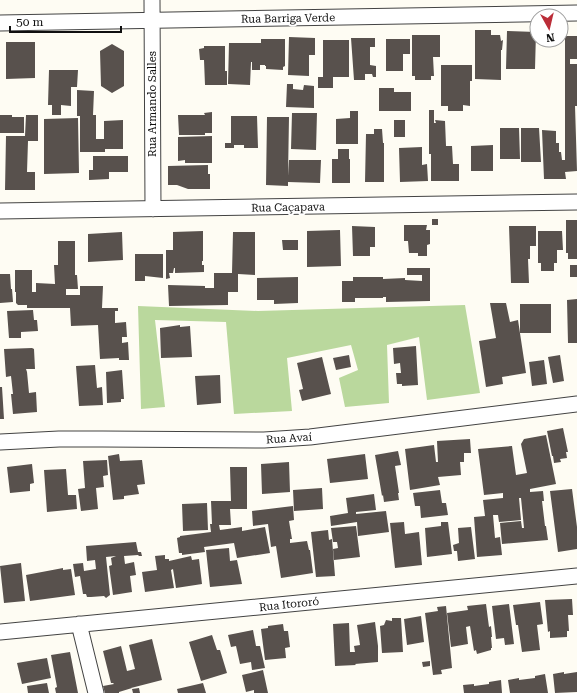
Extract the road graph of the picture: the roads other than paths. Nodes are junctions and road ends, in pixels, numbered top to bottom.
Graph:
1 (152, 0) edge
2 (577, 13) edge
3 (152, 20) junction
4 (0, 23) edge
5 (577, 202) edge
6 (153, 209) junction
7 (0, 211) edge
8 (577, 404) edge
9 (0, 442) edge
10 (577, 576) edge
11 (79, 624) junction
12 (0, 632) edge
13 (96, 693) edge

1 - 3 street, Rua Armando Salles
2 - 3 street, Rua Barriga Verde
3 - 4 street, Rua Barriga Verde
3 - 6 street, Rua Armando Salles
5 - 6 street, Rua Caçapava
6 - 7 street, Rua Caçapava
8 - 9 street, Rua Avaí
10 - 11 street, Rua Itororó
11 - 12 street, Rua Itororó
11 - 13 street

